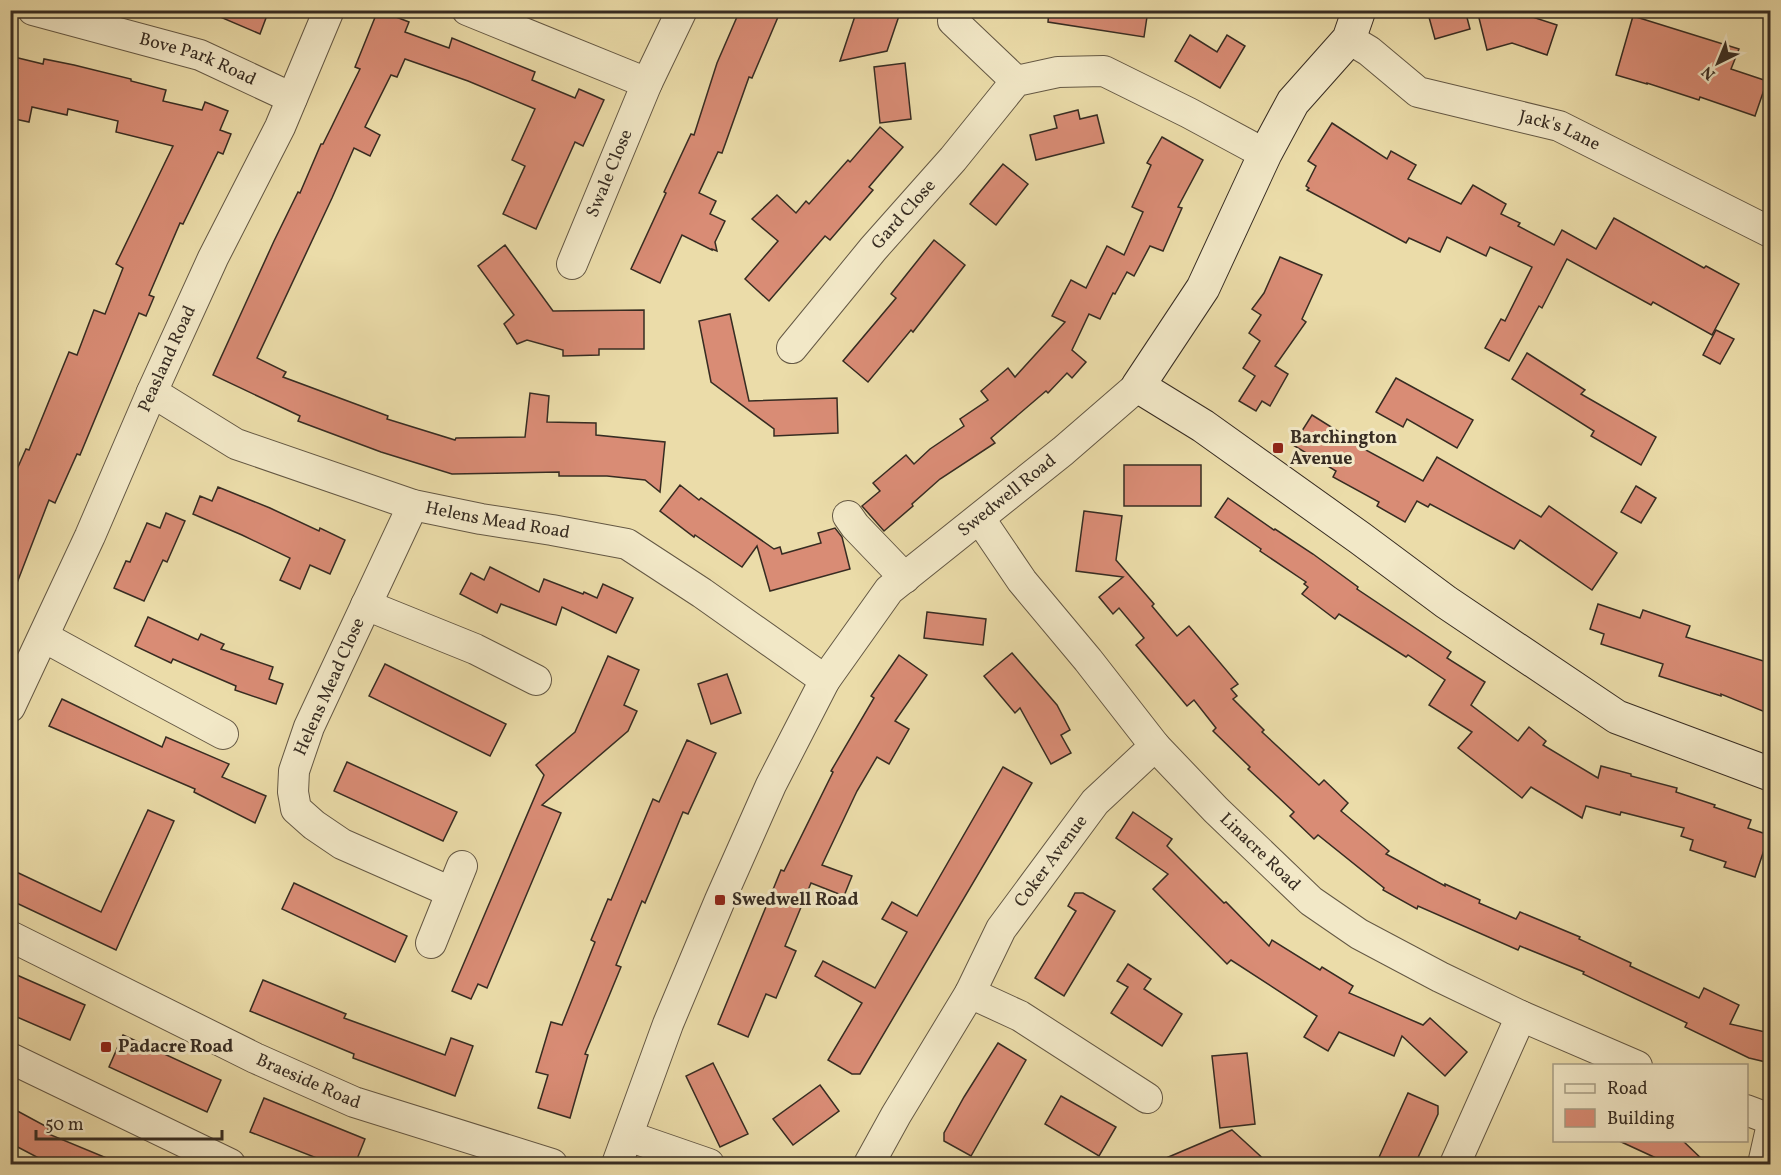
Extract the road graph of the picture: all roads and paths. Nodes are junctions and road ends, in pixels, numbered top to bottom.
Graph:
1 (33, 10) edge
2 (329, 10) edge
3 (468, 10) edge
4 (682, 10) edge
5 (953, 21) dead end
6 (1354, 25) edge
7 (1016, 81) junction
8 (647, 84) junction
9 (292, 98) junction
10 (1265, 154) junction
11 (1770, 232) edge
12 (572, 264) dead end
13 (792, 348) dead end
14 (1138, 386) junction
15 (152, 392) junction
16 (413, 505) junction
17 (848, 516) dead end
18 (980, 519) junction
19 (905, 578) junction
20 (366, 605) junction
21 (44, 637) junction
22 (536, 680) dead end
23 (825, 680) junction
24 (10, 707) edge
25 (223, 734) dead end
26 (1155, 746) junction
27 (1770, 774) edge
28 (10, 936) edge
29 (431, 943) dead end
30 (970, 993) junction
31 (1521, 1016) junction
32 (10, 1058) edge
33 (1635, 1064) edge
34 (1147, 1098) dead end
35 (1748, 1111) edge
36 (1770, 1119) edge
37 (1770, 1133) edge
38 (628, 1137) junction
39 (230, 1164) edge
40 (552, 1164) edge
41 (617, 1164) edge
42 (709, 1164) edge
43 (869, 1164) edge
44 (1455, 1164) edge
45 (1763, 1164) edge

1 - 9 street, Bove Park Road
2 - 9 street, Peasland Road
3 - 8 street
4 - 8 street, Swale Close
5 - 7 street
6 - 10 street, Swedwell Road
6 - 11 street, Jack's Lane
7 - 10 street
7 - 13 street, Gard Close
8 - 12 street, Swale Close
9 - 15 street, Peasland Road
10 - 14 street, Swedwell Road
14 - 18 street, Swedwell Road
14 - 27 street
15 - 16 street, Helens Mead Road
15 - 21 street, Peasland Road
16 - 20 street, Helens Mead Close
16 - 23 street, Helens Mead Road
17 - 19 street
18 - 19 street, Swedwell Road
18 - 26 street, Linacre Road
19 - 23 street, Swedwell Road
20 - 22 street, Helens Mead Close
20 - 29 street, Helens Mead Close
21 - 24 street, Peasland Road
21 - 25 street
23 - 38 street, Swedwell Road
26 - 30 street, Coker Avenue
26 - 31 street, Linacre Road
28 - 40 street, Braeside Road
30 - 34 street
30 - 43 street, Coker Avenue
31 - 33 street, Linacre Road
31 - 44 street
32 - 39 street
35 - 36 street
37 - 45 street
38 - 41 street, Swedwell Road
38 - 42 street

